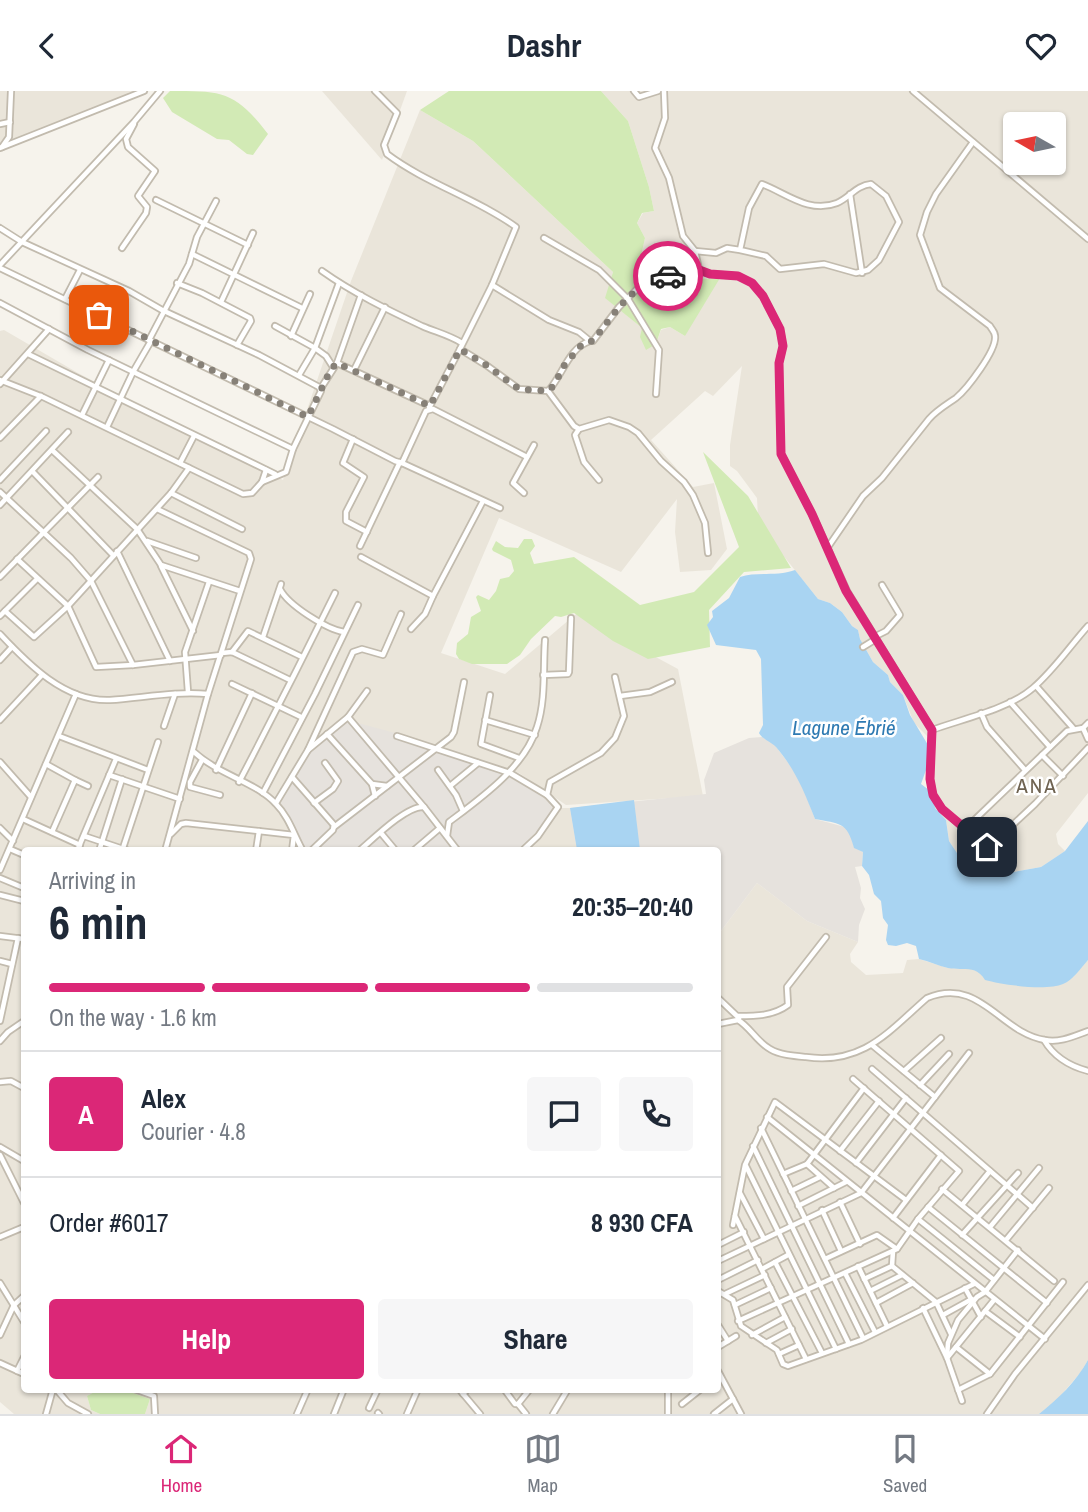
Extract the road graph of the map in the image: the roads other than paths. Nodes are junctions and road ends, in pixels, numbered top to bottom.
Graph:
1 (11, 91) edge
2 (144, 91) edge
3 (160, 91) edge
4 (375, 91) edge
5 (634, 91) edge
6 (658, 91) edge
7 (664, 91) edge
8 (913, 91) edge
9 (10, 122) junction
10 (135, 122) junction
11 (0, 124) edge
12 (973, 142) junction
13 (0, 148) edge
14 (850, 194) junction
15 (156, 201) dead end
16 (216, 201) dead end
17 (204, 225) junction
18 (0, 228) edge
19 (253, 233) dead end
20 (544, 238) dead end
21 (1088, 239) edge
22 (22, 242) junction
23 (248, 245) junction
24 (122, 248) dead end
25 (740, 250) junction
26 (695, 251) junction
27 (192, 254) junction
28 (0, 266) edge
29 (80, 270) junction
30 (699, 270) junction
31 (321, 271) dead end
32 (862, 273) junction
33 (235, 274) junction
34 (177, 283) junction
35 (339, 283) junction
36 (492, 285) junction
37 (638, 288) junction
38 (622, 293) junction
39 (310, 294) dead end
40 (361, 295) junction
41 (65, 299) junction
42 (628, 299) junction
43 (221, 302) junction
44 (0, 303) edge
45 (385, 307) junction
46 (302, 308) junction
47 (162, 310) junction
48 (275, 326) dead end
49 (49, 329) junction
50 (291, 336) junction
51 (150, 340) junction
52 (590, 341) junction
53 (237, 345) junction
54 (461, 346) junction
55 (315, 348) junction
56 (28, 354) junction
57 (109, 360) junction
58 (335, 365) junction
59 (354, 370) junction
60 (133, 372) junction
61 (299, 375) junction
62 (1, 382) edge
63 (95, 388) junction
64 (321, 388) junction
65 (548, 391) junction
66 (656, 394) dead end
67 (41, 396) junction
68 (119, 399) junction
69 (430, 408) junction
70 (82, 415) junction
71 (308, 417) junction
72 (107, 427) junction
73 (579, 429) junction
74 (46, 431) dead end
75 (68, 432) dead end
76 (194, 436) junction
77 (0, 437) edge
78 (353, 439) junction
79 (534, 445) dead end
80 (293, 449) junction
81 (52, 450) junction
82 (527, 457) junction
83 (401, 462) junction
84 (180, 463) junction
85 (189, 468) junction
86 (266, 470) junction
87 (33, 472) junction
88 (275, 474) junction
89 (98, 477) dead end
90 (599, 479) dead end
91 (0, 480) edge
92 (261, 482) junction
93 (90, 485) junction
94 (0, 492) edge
95 (171, 493) junction
96 (524, 493) dead end
97 (8, 498) junction
98 (483, 501) junction
99 (0, 505) edge
100 (67, 508) junction
101 (499, 508) dead end
102 (157, 509) junction
103 (243, 529) dead end
104 (137, 530) junction
105 (42, 532) junction
106 (367, 532) junction
107 (146, 541) junction
108 (360, 546) dead end
109 (828, 547) junction
110 (115, 553) junction
111 (708, 553) dead end
112 (361, 557) dead end
113 (196, 558) dead end
114 (18, 559) junction
115 (161, 565) junction
116 (0, 577) edge
117 (37, 579) junction
118 (91, 581) junction
119 (209, 582) junction
120 (882, 585) dead end
121 (240, 591) junction
122 (335, 593) dead end
123 (433, 596) junction
124 (358, 605) dead end
125 (68, 606) junction
126 (2, 614) edge
127 (401, 614) dead end
128 (571, 618) dead end
129 (321, 622) junction
130 (1088, 626) edge
131 (411, 629) dead end
132 (192, 631) junction
133 (345, 632) junction
134 (0, 634) edge
135 (264, 637) junction
136 (875, 638) junction
137 (545, 639) dead end
138 (863, 646) dead end
139 (12, 647) junction
140 (232, 652) junction
141 (221, 654) junction
142 (302, 657) junction
143 (186, 659) junction
144 (0, 660) edge
145 (170, 661) junction
146 (133, 665) junction
147 (42, 675) junction
148 (543, 675) junction
149 (615, 677) dead end
150 (290, 680) junction
151 (464, 682) dead end
152 (671, 682) dead end
153 (232, 684) dead end
154 (1036, 686) junction
155 (367, 691) dead end
156 (188, 692) junction
157 (252, 693) junction
158 (76, 694) junction
159 (175, 694) junction
160 (208, 694) junction
161 (489, 695) dead end
162 (620, 696) junction
163 (1010, 702) junction
164 (279, 705) junction
165 (981, 713) junction
166 (301, 717) junction
167 (348, 717) junction
168 (0, 720) edge
169 (485, 720) junction
170 (1088, 723) edge
171 (164, 726) dead end
172 (1073, 728) junction
173 (1083, 728) junction
174 (932, 730) junction
175 (327, 734) junction
176 (534, 735) junction
177 (59, 736) junction
178 (397, 736) dead end
179 (1088, 739) edge
180 (158, 742) dead end
181 (1050, 747) junction
182 (437, 748) junction
183 (1088, 748) edge
184 (308, 750) junction
185 (194, 752) junction
186 (1042, 755) junction
187 (519, 758) junction
188 (116, 759) junction
189 (202, 760) junction
190 (0, 762) edge
191 (325, 763) dead end
192 (478, 763) junction
193 (46, 764) junction
194 (148, 770) junction
195 (216, 770) junction
196 (438, 770) dead end
197 (1025, 770) junction
198 (510, 773) junction
199 (109, 775) junction
200 (1063, 776) junction
201 (292, 777) junction
202 (398, 778) junction
203 (122, 779) junction
204 (75, 781) junction
205 (239, 782) junction
206 (372, 784) junction
207 (88, 786) dead end
208 (143, 786) junction
209 (387, 786) junction
210 (450, 786) junction
211 (263, 793) junction
212 (219, 795) dead end
213 (547, 795) junction
214 (31, 797) junction
215 (375, 797) junction
216 (180, 799) junction
217 (276, 803) junction
218 (314, 803) junction
219 (424, 807) junction
220 (463, 811) junction
221 (23, 819) junction
222 (334, 827) junction
223 (0, 828) edge
224 (440, 828) junction
225 (966, 828) junction
226 (259, 831) junction
227 (52, 832) junction
228 (381, 832) junction
229 (294, 835) junction
230 (84, 837) junction
231 (447, 837) junction
232 (168, 838) junction
233 (13, 841) junction
234 (102, 843) junction
235 (76, 847) edge
236 (79, 847) edge
237 (100, 847) edge
238 (115, 847) edge
239 (126, 847) edge
240 (166, 847) edge
241 (257, 847) edge
242 (292, 847) edge
243 (301, 847) edge
244 (316, 847) edge
245 (364, 847) edge
246 (393, 847) edge
247 (418, 847) edge
248 (455, 847) edge
249 (526, 847) edge
250 (10, 849) junction
251 (21, 854) edge
252 (0, 870) edge
253 (0, 878) edge
254 (21, 887) edge
255 (0, 895) edge
256 (21, 900) edge
257 (0, 936) edge
258 (826, 937) dead end
259 (18, 938) junction
260 (21, 938) edge
261 (0, 961) edge
262 (12, 964) junction
263 (721, 1001) edge
264 (740, 1019) junction
265 (0, 1021) edge
266 (21, 1023) edge
267 (721, 1023) edge
268 (1088, 1031) edge
269 (941, 1038) dead end
270 (1044, 1040) junction
271 (0, 1041) edge
272 (872, 1045) junction
273 (969, 1053) dead end
274 (949, 1054) dead end
275 (872, 1069) dead end
276 (1088, 1071) edge
277 (904, 1072) junction
278 (853, 1079) dead end
279 (0, 1081) edge
280 (920, 1085) junction
281 (21, 1086) edge
282 (864, 1089) junction
283 (935, 1097) junction
284 (906, 1098) junction
285 (879, 1101) junction
286 (922, 1112) junction
287 (894, 1114) junction
288 (767, 1117) junction
289 (761, 1128) junction
290 (911, 1128) junction
291 (825, 1140) junction
292 (753, 1146) junction
293 (0, 1147) edge
294 (840, 1151) junction
295 (942, 1154) junction
296 (0, 1155) edge
297 (815, 1155) junction
298 (21, 1159) edge
299 (856, 1163) junction
300 (807, 1164) junction
301 (745, 1165) junction
302 (1039, 1168) dead end
303 (990, 1171) junction
304 (1018, 1173) dead end
305 (783, 1174) junction
306 (874, 1176) junction
307 (820, 1177) junction
308 (846, 1182) junction
309 (1006, 1185) junction
310 (834, 1188) junction
311 (1049, 1188) dead end
312 (942, 1189) junction
313 (740, 1191) junction
314 (791, 1191) junction
315 (861, 1193) junction
316 (1017, 1194) junction
317 (21, 1197) edge
318 (906, 1200) junction
319 (840, 1202) junction
320 (962, 1205) junction
321 (798, 1206) junction
322 (928, 1207) junction
323 (1033, 1208) junction
324 (822, 1210) junction
325 (735, 1215) junction
326 (976, 1216) junction
327 (893, 1218) junction
328 (805, 1219) junction
329 (918, 1219) junction
330 (733, 1225) dead end
331 (791, 1225) junction
332 (990, 1227) junction
333 (21, 1228) edge
334 (909, 1231) junction
335 (744, 1232) junction
336 (778, 1232) junction
337 (962, 1235) junction
338 (0, 1237) edge
339 (764, 1239) junction
340 (1006, 1240) junction
341 (721, 1244) edge
342 (860, 1244) junction
343 (750, 1245) junction
344 (895, 1250) junction
345 (1018, 1250) junction
346 (841, 1251) junction
347 (788, 1255) junction
348 (825, 1259) junction
349 (721, 1260) edge
350 (758, 1260) junction
351 (775, 1262) junction
352 (858, 1266) junction
353 (892, 1266) junction
354 (1004, 1268) junction
355 (764, 1272) junction
356 (845, 1273) junction
357 (902, 1275) junction
358 (721, 1278) edge
359 (835, 1278) junction
360 (864, 1279) junction
361 (995, 1280) junction
362 (1055, 1281) dead end
363 (1063, 1282) dead end
364 (0, 1283) edge
365 (913, 1283) junction
366 (820, 1284) junction
367 (974, 1284) junction
368 (1088, 1285) edge
369 (771, 1288) junction
370 (965, 1288) junction
371 (806, 1291) junction
372 (870, 1291) junction
373 (721, 1292) edge
374 (985, 1292) junction
375 (724, 1294) junction
376 (792, 1297) junction
377 (21, 1299) edge
378 (972, 1300) junction
379 (994, 1300) junction
380 (936, 1302) junction
381 (778, 1303) junction
382 (876, 1303) junction
383 (1047, 1303) junction
384 (14, 1305) junction
385 (735, 1305) junction
386 (923, 1308) junction
387 (985, 1311) junction
388 (943, 1315) junction
389 (21, 1317) edge
390 (785, 1317) junction
391 (981, 1317) junction
392 (738, 1321) junction
393 (887, 1326) junction
394 (1028, 1326) junction
395 (792, 1329) junction
396 (721, 1330) edge
397 (875, 1332) junction
398 (0, 1335) edge
399 (752, 1335) junction
400 (952, 1335) junction
401 (736, 1336) dead end
402 (1020, 1337) junction
403 (863, 1338) junction
404 (1045, 1339) junction
405 (728, 1341) junction
406 (766, 1343) junction
407 (849, 1344) junction
408 (721, 1345) edge
409 (799, 1345) junction
410 (956, 1347) junction
411 (836, 1349) junction
412 (821, 1353) junction
413 (779, 1354) junction
414 (947, 1357) junction
415 (806, 1359) junction
416 (0, 1363) edge
417 (21, 1363) edge
418 (17, 1371) junction
419 (21, 1373) edge
420 (990, 1374) junction
421 (721, 1379) edge
422 (958, 1390) junction
423 (53, 1393) edge
424 (58, 1393) edge
425 (148, 1393) edge
426 (306, 1393) edge
427 (342, 1393) edge
428 (376, 1393) edge
429 (416, 1393) edge
430 (462, 1393) edge
431 (506, 1393) edge
432 (527, 1393) edge
433 (566, 1393) edge
434 (668, 1393) edge
435 (696, 1393) edge
436 (733, 1399) junction
437 (962, 1401) dead end
438 (518, 1404) junction
439 (682, 1404) dead end
440 (369, 1408) dead end
441 (46, 1414) edge
442 (88, 1414) edge
443 (155, 1414) edge
444 (297, 1414) edge
445 (334, 1414) edge
446 (407, 1414) edge
447 (480, 1414) edge
448 (526, 1414) edge
449 (553, 1414) edge
450 (668, 1414) edge
451 (714, 1414) edge
452 (741, 1414) edge
453 (987, 1414) edge

1 - 9 street
2 - 13 street
3 - 10 street
4 - 36 street
5 - 6 street
7 - 26 street
8 - 12 street
9 - 11 street
9 - 13 street
10 - 22 street
10 - 24 street
12 - 21 street
12 - 109 street
14 - 25 street
14 - 32 street
14 - 32 street
15 - 17 street
16 - 17 street
17 - 23 street
17 - 27 street
18 - 22 street
19 - 23 street
20 - 38 street
22 - 28 street
22 - 29 street
23 - 33 street
25 - 26 street
25 - 32 street
26 - 30 street
27 - 33 street
27 - 34 street
28 - 41 street
29 - 41 street
29 - 47 street
30 - 37 street
30 - 109 street
31 - 35 street
33 - 43 street
33 - 46 street
34 - 43 street
34 - 47 street
35 - 40 street
35 - 55 street
36 - 52 street
36 - 54 street
37 - 38 street
37 - 42 street
38 - 42 street
39 - 46 street
40 - 45 street
40 - 58 street
41 - 51 street
42 - 52 street
42 - 66 street
43 - 53 street
44 - 49 street
45 - 54 street
45 - 59 street
46 - 50 street
47 - 51 street
47 - 53 street
48 - 50 street
49 - 56 street
49 - 57 street
50 - 55 street
51 - 60 street
51 - 71 street
52 - 65 street
53 - 61 street
54 - 65 street
54 - 69 street
55 - 58 street
55 - 61 street
56 - 62 street
56 - 63 street
57 - 60 street
57 - 63 street
58 - 59 street
58 - 64 street
59 - 69 street
60 - 68 street
60 - 80 street
61 - 64 street
62 - 67 street
63 - 68 street
63 - 70 street
64 - 71 street
65 - 73 street
67 - 70 street
67 - 77 street
68 - 72 street
68 - 76 street
69 - 82 street
69 - 83 street
70 - 72 street
71 - 78 street
71 - 80 street
72 - 84 street
73 - 90 street
73 - 111 street
74 - 91 street
75 - 81 street
76 - 84 street
76 - 86 street
78 - 83 street
78 - 106 street
79 - 82 street
80 - 88 street
81 - 87 street
81 - 93 street
82 - 96 street
83 - 98 street
83 - 106 street
84 - 85 street
85 - 92 street
85 - 95 street
86 - 88 street
86 - 92 street
87 - 97 street
87 - 100 street
88 - 92 street
89 - 93 street
93 - 100 street
93 - 104 street
94 - 97 street
95 - 102 street
95 - 103 street
97 - 99 street
97 - 105 street
98 - 101 street
98 - 123 street
100 - 105 street
100 - 110 street
102 - 104 street
102 - 121 street
104 - 107 street
104 - 110 street
105 - 114 street
105 - 118 street
106 - 108 street
107 - 113 street
107 - 115 street
109 - 136 street
110 - 118 street
110 - 145 street
112 - 123 street
114 - 116 street
114 - 117 street
115 - 119 street
115 - 132 street
117 - 125 street
117 - 126 street
118 - 125 street
118 - 146 street
119 - 121 street
119 - 132 street
120 - 136 street
121 - 141 street
122 - 129 street
123 - 131 street
124 - 133 street
125 - 126 street
125 - 146 street
127 - 184 street
128 - 148 street
129 - 133 street
129 - 135 street
129 - 142 street
130 - 154 street
132 - 143 street
133 - 166 street
134 - 139 street
135 - 140 street
135 - 142 street
136 - 138 street
136 - 174 street
137 - 148 street
139 - 144 street
139 - 147 street
140 - 141 street
140 - 150 street
141 - 143 street
141 - 160 street
142 - 150 street
143 - 145 street
143 - 156 street
145 - 146 street
147 - 158 street
147 - 168 street
148 - 176 street
149 - 162 street
150 - 164 street
151 - 182 street
152 - 162 street
153 - 157 street
154 - 163 street
154 - 172 street
155 - 167 street
156 - 159 street
156 - 160 street
157 - 164 street
157 - 195 street
158 - 159 street
158 - 177 street
159 - 171 street
160 - 185 street
161 - 169 street
162 - 213 street
163 - 165 street
163 - 181 street
164 - 166 street
164 - 205 street
165 - 174 street
165 - 197 street
166 - 211 street
167 - 175 street
167 - 202 street
169 - 176 street
169 - 187 street
170 - 173 street
172 - 173 street
172 - 181 street
173 - 179 street
174 - 225 street
175 - 184 street
175 - 206 street
176 - 187 street
177 - 188 street
177 - 193 street
178 - 182 street
180 - 194 street
181 - 186 street
182 - 192 street
182 - 202 street
183 - 200 street
184 - 201 street
185 - 189 street
185 - 216 street
186 - 197 street
186 - 200 street
187 - 198 street
188 - 194 street
188 - 199 street
189 - 195 street
189 - 212 street
190 - 214 street
191 - 218 street
192 - 198 street
192 - 210 street
193 - 204 street
193 - 214 street
194 - 208 street
195 - 205 street
196 - 210 street
197 - 225 street
198 - 213 street
198 - 220 street
199 - 203 street
199 - 230 street
200 - 225 street
201 - 217 street
201 - 218 street
202 - 209 street
202 - 219 street
203 - 208 street
203 - 234 street
204 - 207 street
204 - 227 street
205 - 211 street
206 - 209 street
206 - 215 street
208 - 216 street
208 - 239 street
209 - 215 street
210 - 220 street
211 - 217 street
213 - 249 street
214 - 221 street
215 - 222 street
216 - 232 street
217 - 229 street
218 - 222 street
219 - 224 street
219 - 228 street
220 - 231 street
221 - 227 street
221 - 233 street
222 - 244 street
223 - 233 street
224 - 231 street
224 - 247 street
226 - 229 street
226 - 232 street
226 - 241 street
227 - 235 street
228 - 245 street
228 - 246 street
229 - 242 street
229 - 243 street
230 - 234 street
230 - 236 street
231 - 248 street
232 - 240 street
233 - 250 street
234 - 237 street
234 - 238 street
250 - 251 street
250 - 252 street
253 - 254 street
255 - 256 street
257 - 259 street
258 - 264 street
259 - 260 street
259 - 262 street
261 - 262 street
262 - 265 street
263 - 264 street
264 - 267 street
264 - 272 street
266 - 271 street
268 - 270 street
269 - 277 street
270 - 272 street
270 - 276 street
272 - 277 street
273 - 283 street
274 - 280 street
275 - 284 street
277 - 280 street
278 - 282 street
279 - 281 street
280 - 283 street
282 - 285 street
282 - 291 street
283 - 286 street
284 - 286 street
284 - 287 street
285 - 287 street
285 - 294 street
286 - 290 street
286 - 303 street
287 - 290 street
287 - 299 street
288 - 289 street
288 - 291 street
288 - 297 street
289 - 292 street
289 - 305 street
290 - 295 street
290 - 306 street
291 - 294 street
291 - 297 street
292 - 301 street
292 - 331 street
293 - 298 street
294 - 299 street
295 - 312 street
295 - 318 street
296 - 317 street
297 - 300 street
297 - 308 street
299 - 306 street
300 - 305 street
300 - 307 street
301 - 313 street
301 - 336 street
302 - 316 street
303 - 309 street
303 - 320 street
304 - 309 street
305 - 314 street
306 - 315 street
306 - 318 street
307 - 310 street
307 - 314 street
308 - 310 street
308 - 315 street
309 - 316 street
309 - 326 street
310 - 321 street
311 - 323 street
312 - 320 street
312 - 322 street
313 - 325 street
313 - 339 street
314 - 321 street
315 - 319 street
315 - 327 street
316 - 323 street
316 - 332 street
318 - 327 street
319 - 324 street
319 - 342 street
320 - 326 street
321 - 328 street
322 - 329 street
322 - 337 street
323 - 340 street
324 - 328 street
324 - 346 street
325 - 330 street
325 - 335 street
326 - 332 street
326 - 337 street
327 - 334 street
328 - 331 street
328 - 348 street
329 - 334 street
329 - 361 street
331 - 336 street
331 - 366 street
332 - 340 street
333 - 338 street
334 - 344 street
334 - 367 street
335 - 341 street
335 - 343 street
336 - 339 street
336 - 347 street
337 - 354 street
339 - 343 street
340 - 345 street
342 - 344 street
342 - 346 street
343 - 349 street
343 - 350 street
344 - 352 street
344 - 353 street
345 - 354 street
345 - 362 street
346 - 348 street
347 - 351 street
347 - 371 street
348 - 359 street
350 - 355 street
350 - 358 street
351 - 355 street
351 - 376 street
352 - 356 street
352 - 360 street
353 - 357 street
353 - 360 street
354 - 361 street
354 - 383 street
355 - 369 street
355 - 375 street
356 - 359 street
356 - 397 street
357 - 365 street
357 - 372 street
359 - 366 street
359 - 403 street
360 - 372 street
361 - 374 street
363 - 383 street
364 - 384 street
365 - 380 street
365 - 382 street
366 - 371 street
366 - 407 street
367 - 370 street
367 - 374 street
368 - 404 street
369 - 381 street
369 - 385 street
370 - 378 street
370 - 380 street
371 - 376 street
371 - 411 street
372 - 382 street
373 - 375 street
374 - 378 street
374 - 379 street
375 - 385 street
376 - 381 street
376 - 412 street
377 - 384 street
378 - 388 street
378 - 391 street
378 - 400 street
379 - 387 street
379 - 394 street
380 - 386 street
380 - 388 street
381 - 390 street
381 - 392 street
382 - 393 street
383 - 394 street
384 - 389 street
384 - 398 street
385 - 392 street
386 - 393 street
386 - 414 street
387 - 391 street
387 - 402 street
388 - 400 street
390 - 395 street
390 - 399 street
391 - 410 street
392 - 399 street
393 - 397 street
394 - 402 street
394 - 404 street
395 - 406 street
395 - 409 street
396 - 405 street
397 - 403 street
399 - 406 street
400 - 414 street
401 - 405 street
402 - 420 street
403 - 407 street
404 - 453 street
405 - 408 street
406 - 413 street
407 - 411 street
409 - 413 street
409 - 415 street
410 - 414 street
410 - 420 street
411 - 412 street
412 - 415 street
413 - 415 street
414 - 422 street
416 - 418 street
417 - 418 street
418 - 419 street
420 - 422 street
421 - 436 street
422 - 437 street
423 - 441 street
424 - 442 street
425 - 443 street
426 - 444 street
427 - 445 street
428 - 440 street
429 - 446 street
430 - 447 street
431 - 438 street
432 - 438 street
433 - 449 street
434 - 450 street
435 - 439 street
436 - 451 street
436 - 452 street
438 - 448 street

